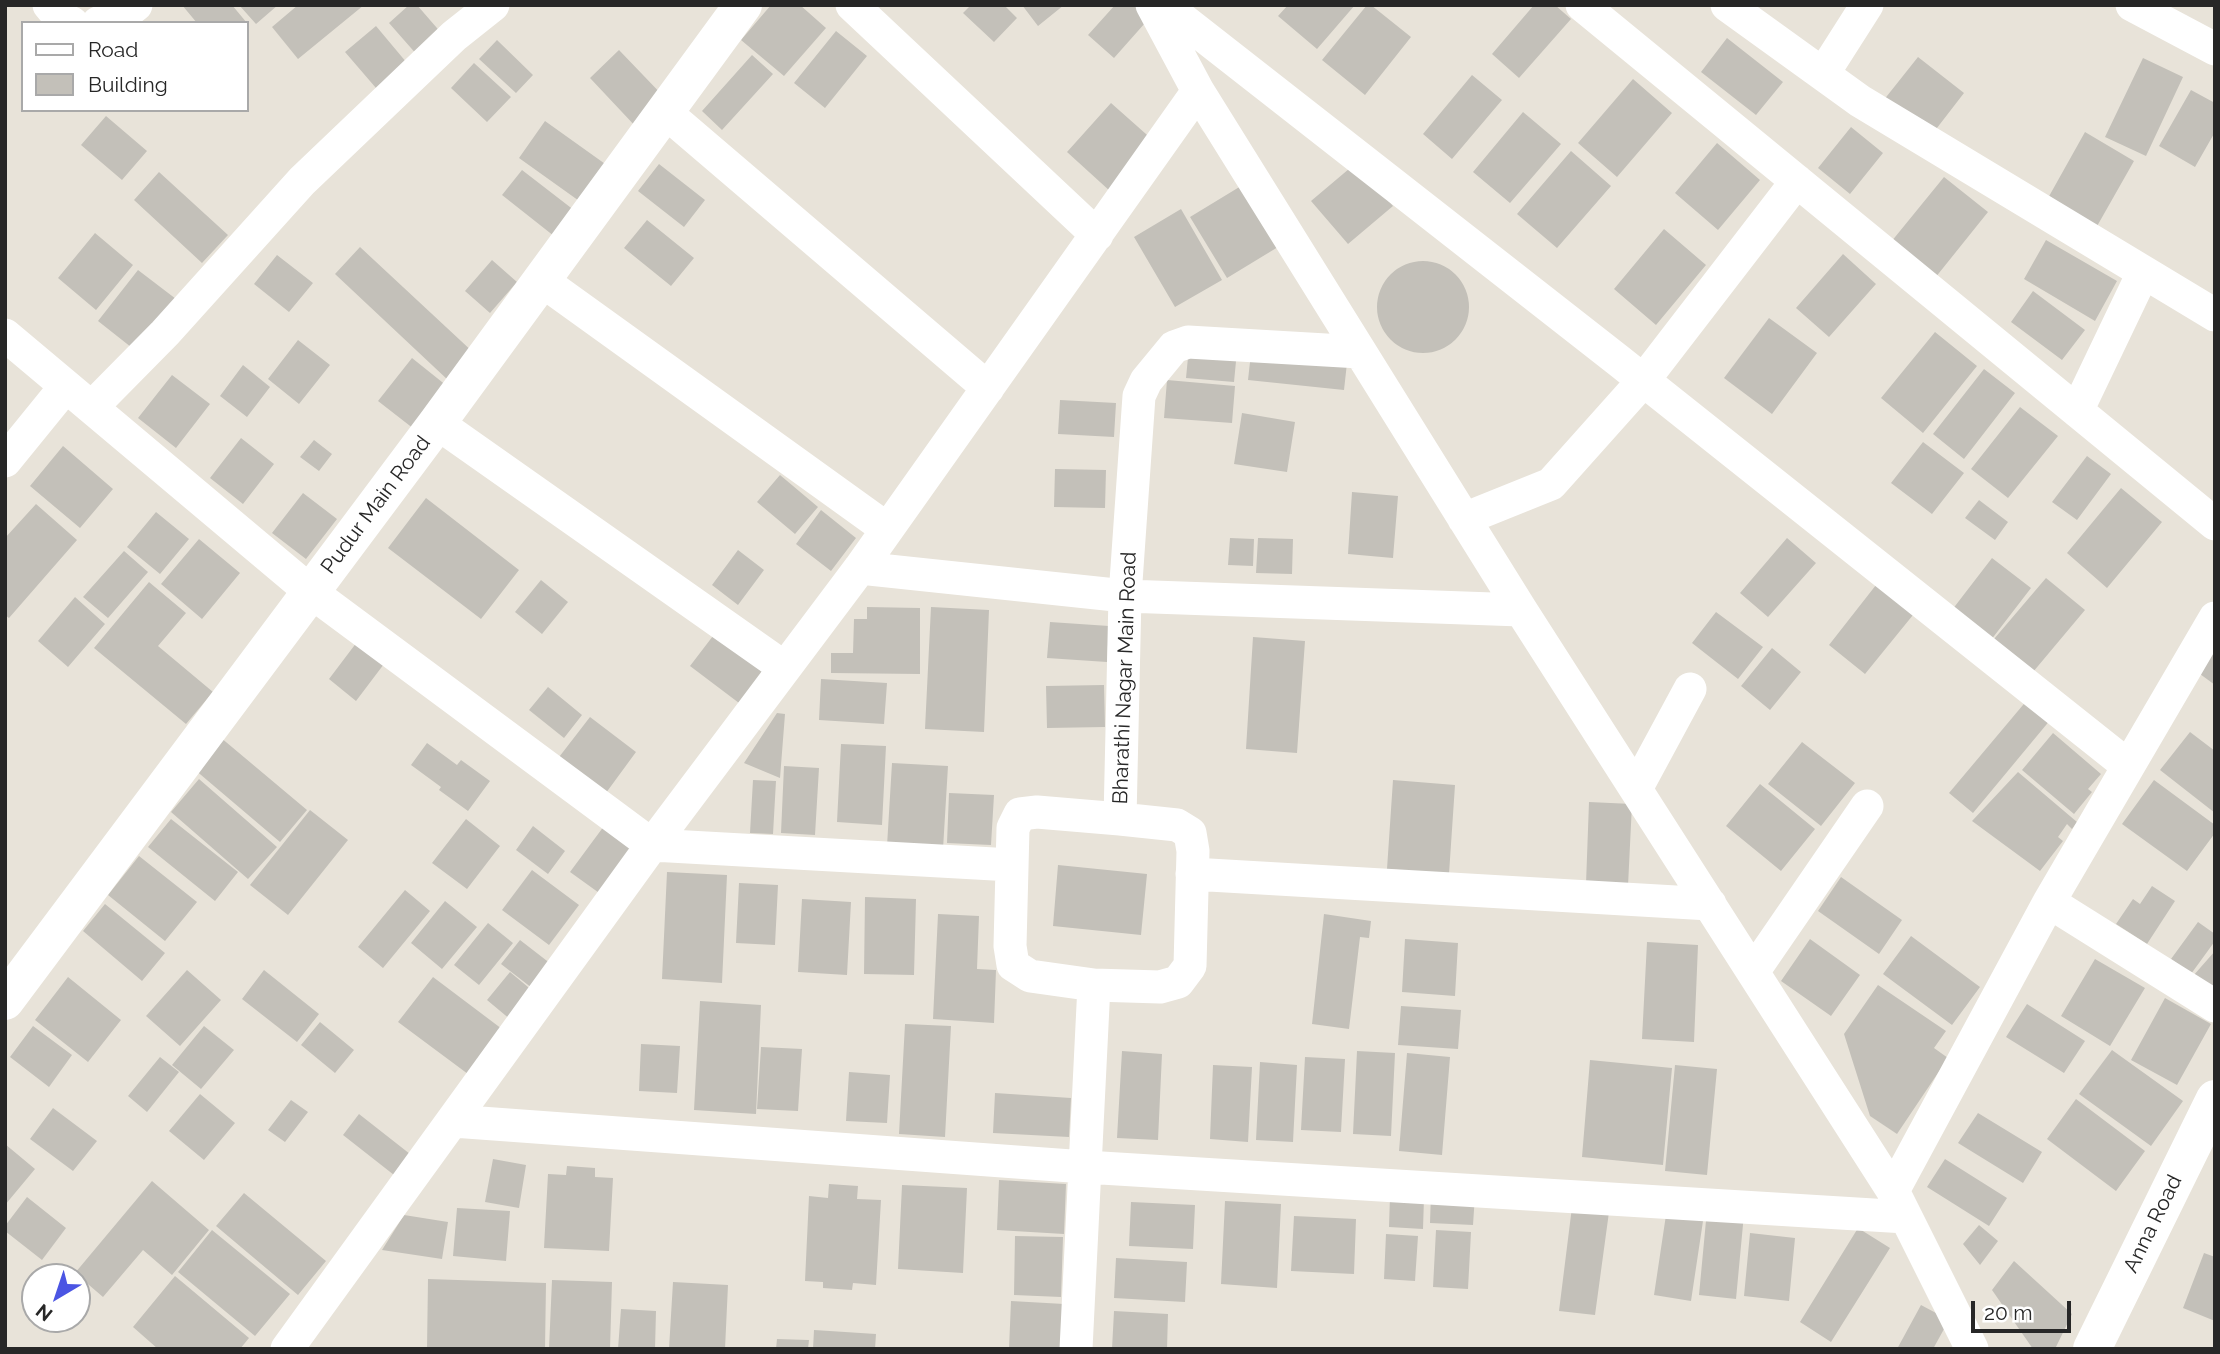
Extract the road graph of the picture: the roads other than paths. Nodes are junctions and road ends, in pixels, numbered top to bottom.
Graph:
1 (49, 5) edge
2 (136, 5) edge
3 (493, 5) edge
4 (743, 5) edge
5 (852, 5) edge
6 (1152, 5) edge
7 (1164, 5) edge
8 (1582, 5) edge
9 (1727, 5) edge
10 (1867, 5) edge
11 (2132, 5) edge
12 (2179, 17) edge
13 (68, 21) edge
14 (103, 21) edge
15 (2215, 49) edge
16 (1822, 74) junction
17 (1198, 91) junction
18 (665, 112) junction
19 (1797, 181) junction
20 (1097, 235) junction
21 (2143, 273) junction
22 (541, 280) junction
23 (2215, 315) edge
24 (5, 335) edge
25 (1360, 352) junction
26 (1643, 381) junction
27 (66, 386) junction
28 (988, 388) junction
29 (92, 407) junction
30 (2077, 411) junction
31 (437, 423) junction
32 (5, 461) edge
33 (1464, 519) junction
34 (2215, 524) edge
35 (887, 529) junction
36 (860, 568) junction
37 (311, 592) junction
38 (1125, 596) junction
39 (1521, 610) junction
40 (2215, 618) edge
41 (785, 668) junction
42 (1690, 689) dead end
43 (2127, 765) junction
44 (1636, 789) junction
45 (1867, 806) dead end
46 (1120, 819) junction
47 (652, 845) junction
48 (1012, 865) junction
49 (1192, 874) junction
50 (2049, 902) junction
51 (1710, 904) junction
52 (1753, 972) junction
53 (1094, 985) junction
54 (5, 1002) edge
55 (2215, 1006) edge
56 (2215, 1099) edge
57 (453, 1121) junction
58 (1085, 1167) junction
59 (1899, 1204) junction
60 (287, 1349) edge
61 (1076, 1349) edge
62 (1972, 1349) edge
63 (2092, 1349) edge

1 - 13 street
2 - 14 street
3 - 29 street
4 - 18 street, Pudur Main Road
5 - 20 street
6 - 17 street
7 - 26 street
8 - 19 street
9 - 16 street
10 - 16 street
11 - 12 street
12 - 15 street
16 - 21 street
17 - 20 street
17 - 25 street
18 - 22 street, Pudur Main Road
18 - 28 street
19 - 26 street
19 - 30 street
20 - 28 street
21 - 23 street
21 - 30 street
22 - 31 street, Pudur Main Road
22 - 35 street
24 - 27 street
25 - 33 street
25 - 38 street, Bharathi Nagar Main Road
26 - 33 street
26 - 43 street
27 - 29 street
27 - 32 street
28 - 35 street
29 - 37 street
30 - 34 street
31 - 37 street, Pudur Main Road
31 - 41 street
33 - 39 street
35 - 36 street
36 - 38 street
36 - 41 street
37 - 47 street
37 - 54 street, Pudur Main Road
38 - 39 street
38 - 46 street, Bharathi Nagar Main Road
39 - 44 street
40 - 43 street
41 - 47 street
42 - 44 street
43 - 50 street
44 - 51 street
45 - 52 street
46 - 48 street, Bharathi Nagar Main Road
46 - 49 street
47 - 48 street
47 - 57 street
48 - 53 street, Bharathi Nagar Main Road
49 - 51 street
49 - 53 street
50 - 55 street
50 - 59 street
51 - 52 street
52 - 59 street
53 - 58 street
56 - 63 street, Anna Road
57 - 58 street
57 - 60 street
58 - 59 street
58 - 61 street
59 - 62 street

